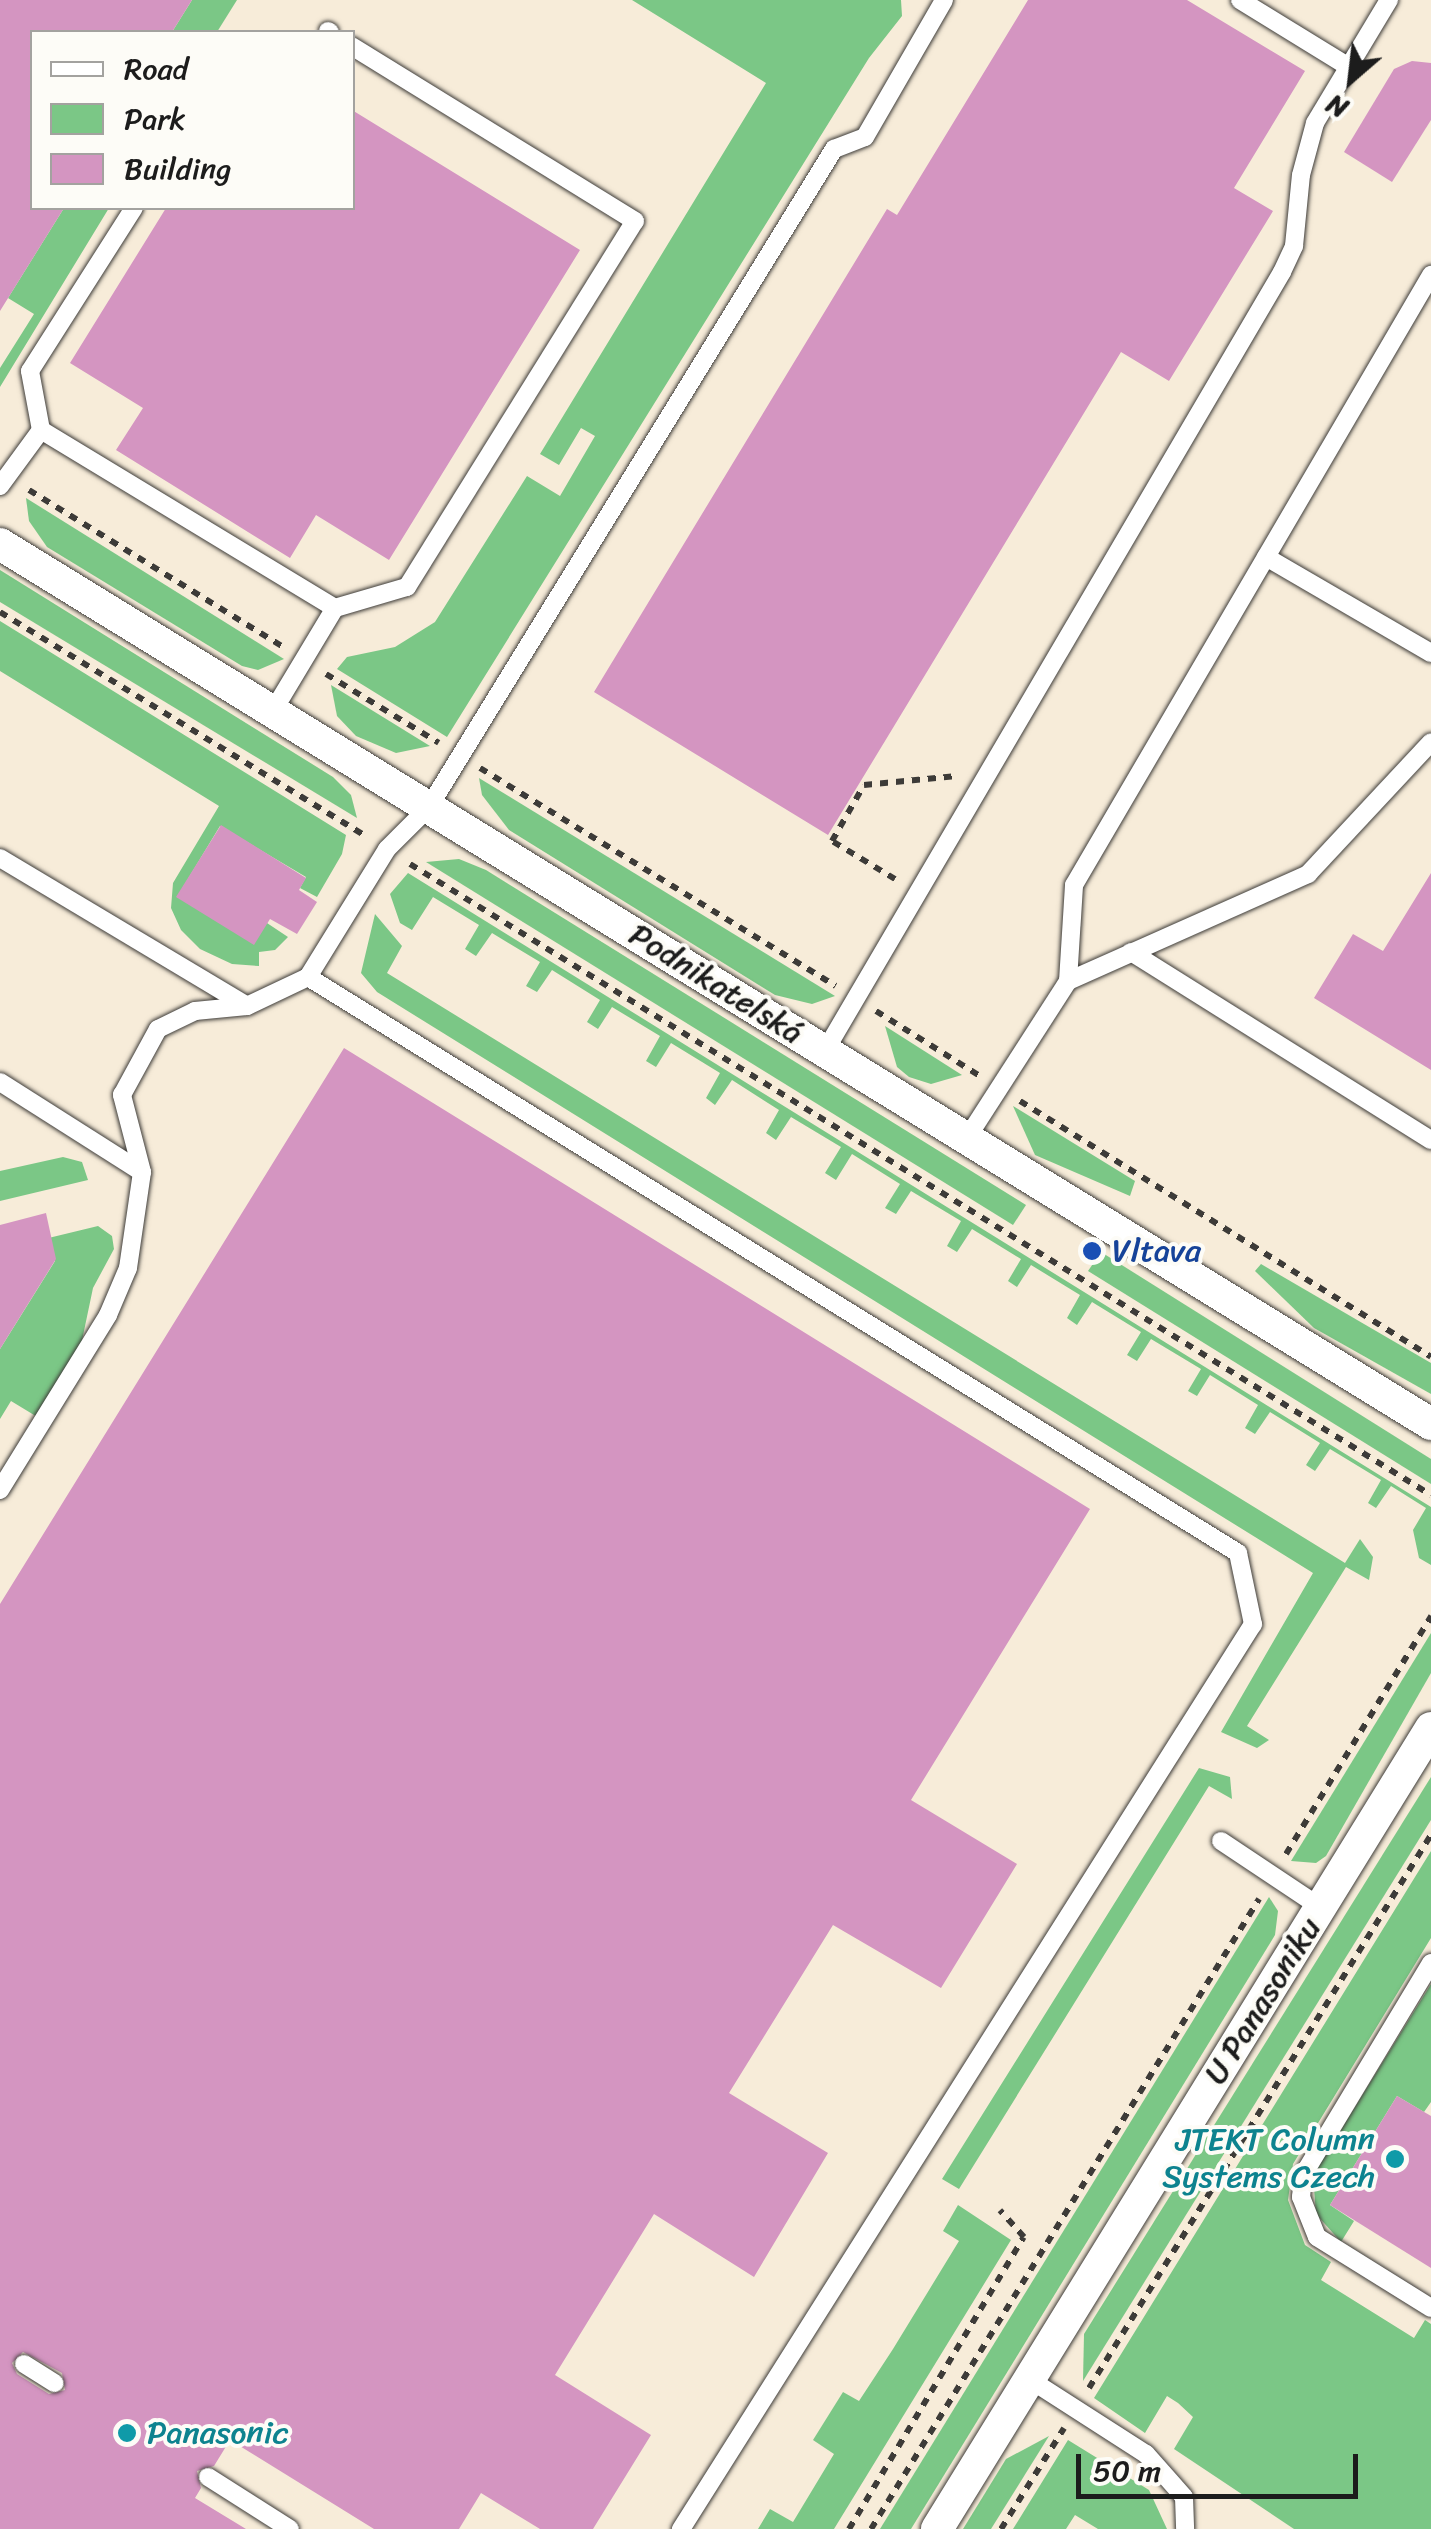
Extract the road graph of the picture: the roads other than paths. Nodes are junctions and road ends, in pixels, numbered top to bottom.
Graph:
1 (944, 0) edge
2 (1240, 0) edge
3 (1389, 0) edge
4 (355, 48) edge
5 (1349, 67) junction
6 (133, 210) edge
7 (1431, 275) edge
8 (41, 430) junction
9 (4, 481) edge
10 (0, 544) edge
11 (1266, 557) junction
12 (335, 608) junction
13 (1431, 653) edge
14 (273, 711) junction
15 (1431, 742) edge
16 (429, 807) junction
17 (0, 858) edge
18 (1131, 952) junction
19 (308, 977) junction
20 (1068, 980) junction
21 (247, 1006) junction
22 (826, 1051) junction
23 (0, 1082) edge
24 (967, 1138) junction
25 (1431, 1140) edge
26 (142, 1172) junction
27 (1431, 1424) edge
28 (0, 1490) edge
29 (1431, 1728) edge
30 (1221, 1841) dead end
31 (1320, 1907) junction
32 (1431, 1963) edge
33 (1431, 2308) edge
34 (24, 2364) dead end
35 (1030, 2379) junction
36 (55, 2383) dead end
37 (208, 2477) dead end
38 (290, 2529) edge
39 (681, 2529) edge
40 (937, 2529) edge
41 (1185, 2529) edge

1 - 16 lane
2 - 5 lane
3 - 5 lane
4 - 12 lane
5 - 22 lane
6 - 8 lane
7 - 11 lane
8 - 9 lane
8 - 12 lane
10 - 14 street, Podnikatelská
11 - 13 lane
11 - 20 lane
12 - 14 lane
14 - 16 street, Podnikatelská
15 - 18 lane
16 - 19 lane
16 - 22 street, Podnikatelská
17 - 21 lane
18 - 20 lane
18 - 25 lane
19 - 21 lane
19 - 39 lane
20 - 24 lane
21 - 26 lane
22 - 24 street, Podnikatelská
23 - 26 lane
24 - 27 street, Podnikatelská
26 - 28 lane
29 - 31 street, U Panasoniku
30 - 31 lane
31 - 35 street, U Panasoniku
32 - 33 lane
34 - 36 lane
35 - 40 street, U Panasoniku
35 - 41 lane
37 - 38 lane

